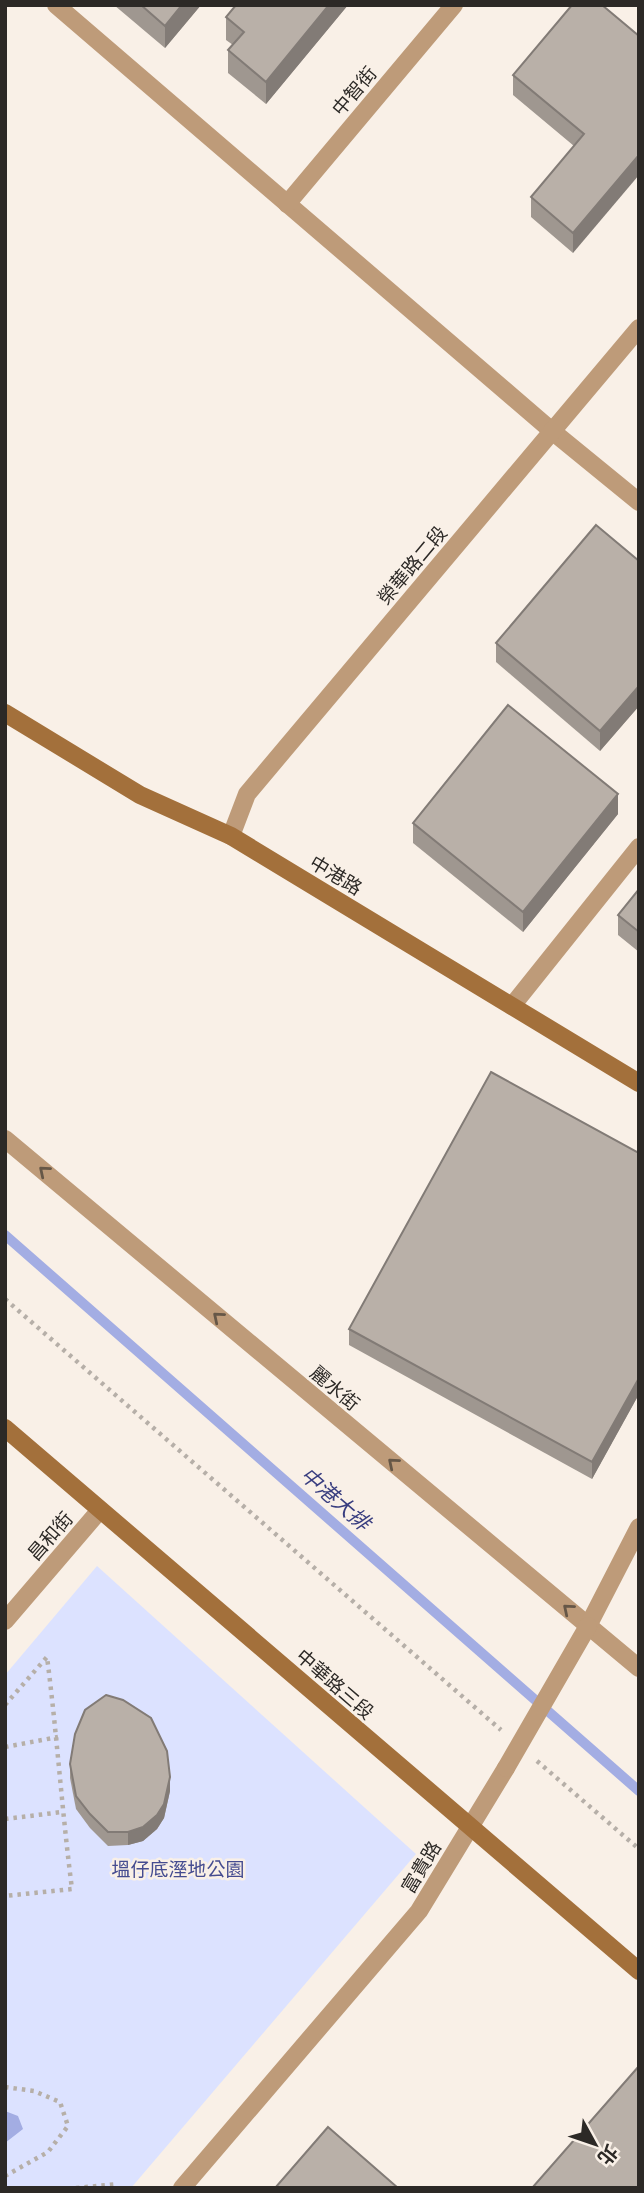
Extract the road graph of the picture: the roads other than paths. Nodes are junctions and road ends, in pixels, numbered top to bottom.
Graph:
1 (56, 5) edge
2 (454, 5) edge
3 (287, 204) junction
4 (639, 328) edge
5 (552, 431) junction
6 (639, 502) edge
7 (5, 713) edge
8 (231, 836) junction
9 (639, 847) edge
10 (512, 1006) junction
11 (639, 1083) edge
12 (5, 1139) edge
13 (5, 1427) edge
14 (100, 1510) junction
15 (639, 1527) edge
16 (5, 1621) edge
17 (588, 1626) junction
18 (639, 1668) edge
19 (470, 1827) junction
20 (639, 1971) edge
21 (182, 2188) edge

1 - 3 street
2 - 3 street, 中智街
3 - 5 street
4 - 5 street, 榮華路二段
5 - 6 street
5 - 8 street, 榮華路二段
7 - 8 street, 中港路
8 - 10 street, 中港路
9 - 10 street
10 - 11 street, 中港路
17 -> 12 street, 麗水街
13 - 14 street, 中華路三段
14 - 16 street, 昌和街
14 - 19 street, 中華路三段
15 - 17 street, 富貴路
17 - 18 street, 麗水街
17 - 19 street, 富貴路, bridge
19 - 20 street, 中華路三段
19 - 21 street, 富貴路

